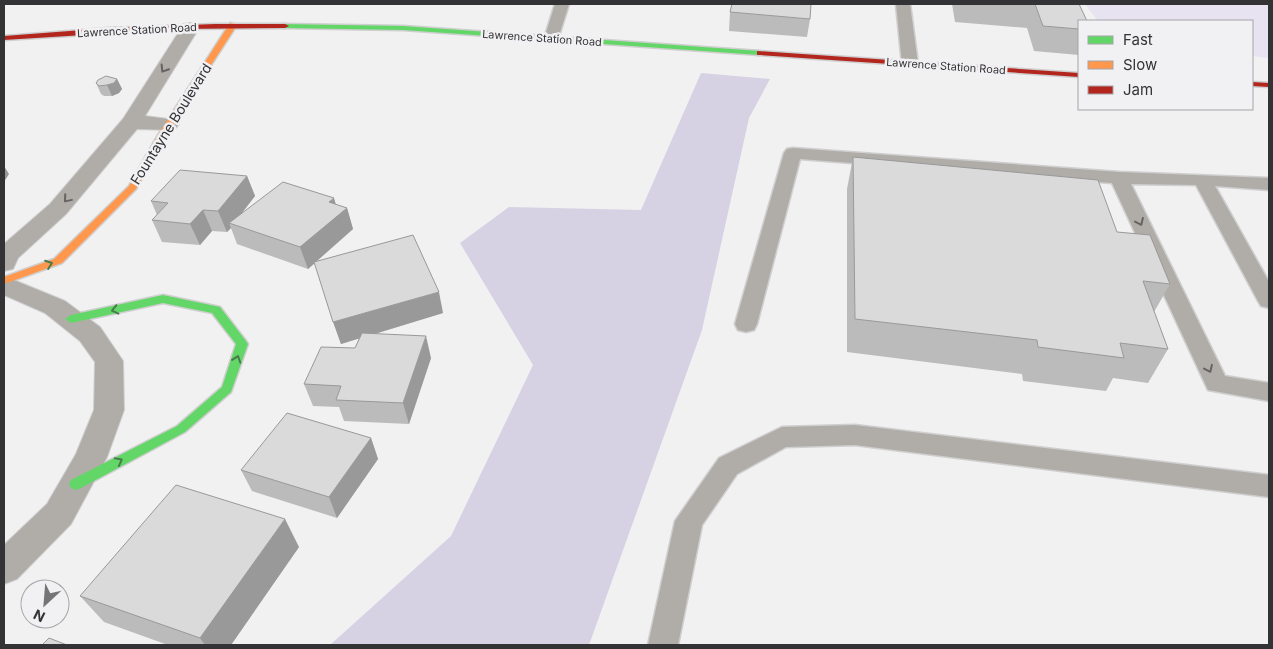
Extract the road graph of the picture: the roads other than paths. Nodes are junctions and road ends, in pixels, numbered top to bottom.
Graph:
1 (562, 4) edge
2 (903, 4) edge
3 (233, 26) junction
4 (190, 28) junction
5 (4, 38) edge
6 (551, 39) junction
7 (910, 64) junction
8 (1078, 75) edge
9 (1253, 84) edge
10 (1269, 85) edge
11 (131, 122) junction
12 (169, 124) junction
13 (1119, 178) junction
14 (1202, 180) junction
15 (1269, 184) edge
16 (4, 263) edge
17 (4, 283) edge
18 (1269, 301) edge
19 (71, 319) junction
20 (746, 324) dead end
21 (1269, 392) edge
22 (76, 484) junction
23 (1269, 486) edge
24 (4, 568) edge
25 (663, 645) edge

1 - 6 lane
2 - 7 lane
3 - 4 main road, Lawrence Station Road
3 - 6 main road, Lawrence Station Road
3 - 12 main road, Fountayne Boulevard
4 - 5 main road, Lawrence Station Road
4 -> 11 street
6 - 7 main road, Lawrence Station Road
7 - 8 main road, Lawrence Station Road
9 - 10 main road
11 - 12 street
11 -> 16 street
17 -> 12 main road, Fountayne Boulevard
13 - 14 lane
13 - 20 lane
13 -> 21 lane
14 - 15 lane
14 - 18 lane
17 - 19 street
19 - 22 street
22 -> 19 main road
22 - 24 street
23 - 25 lane

